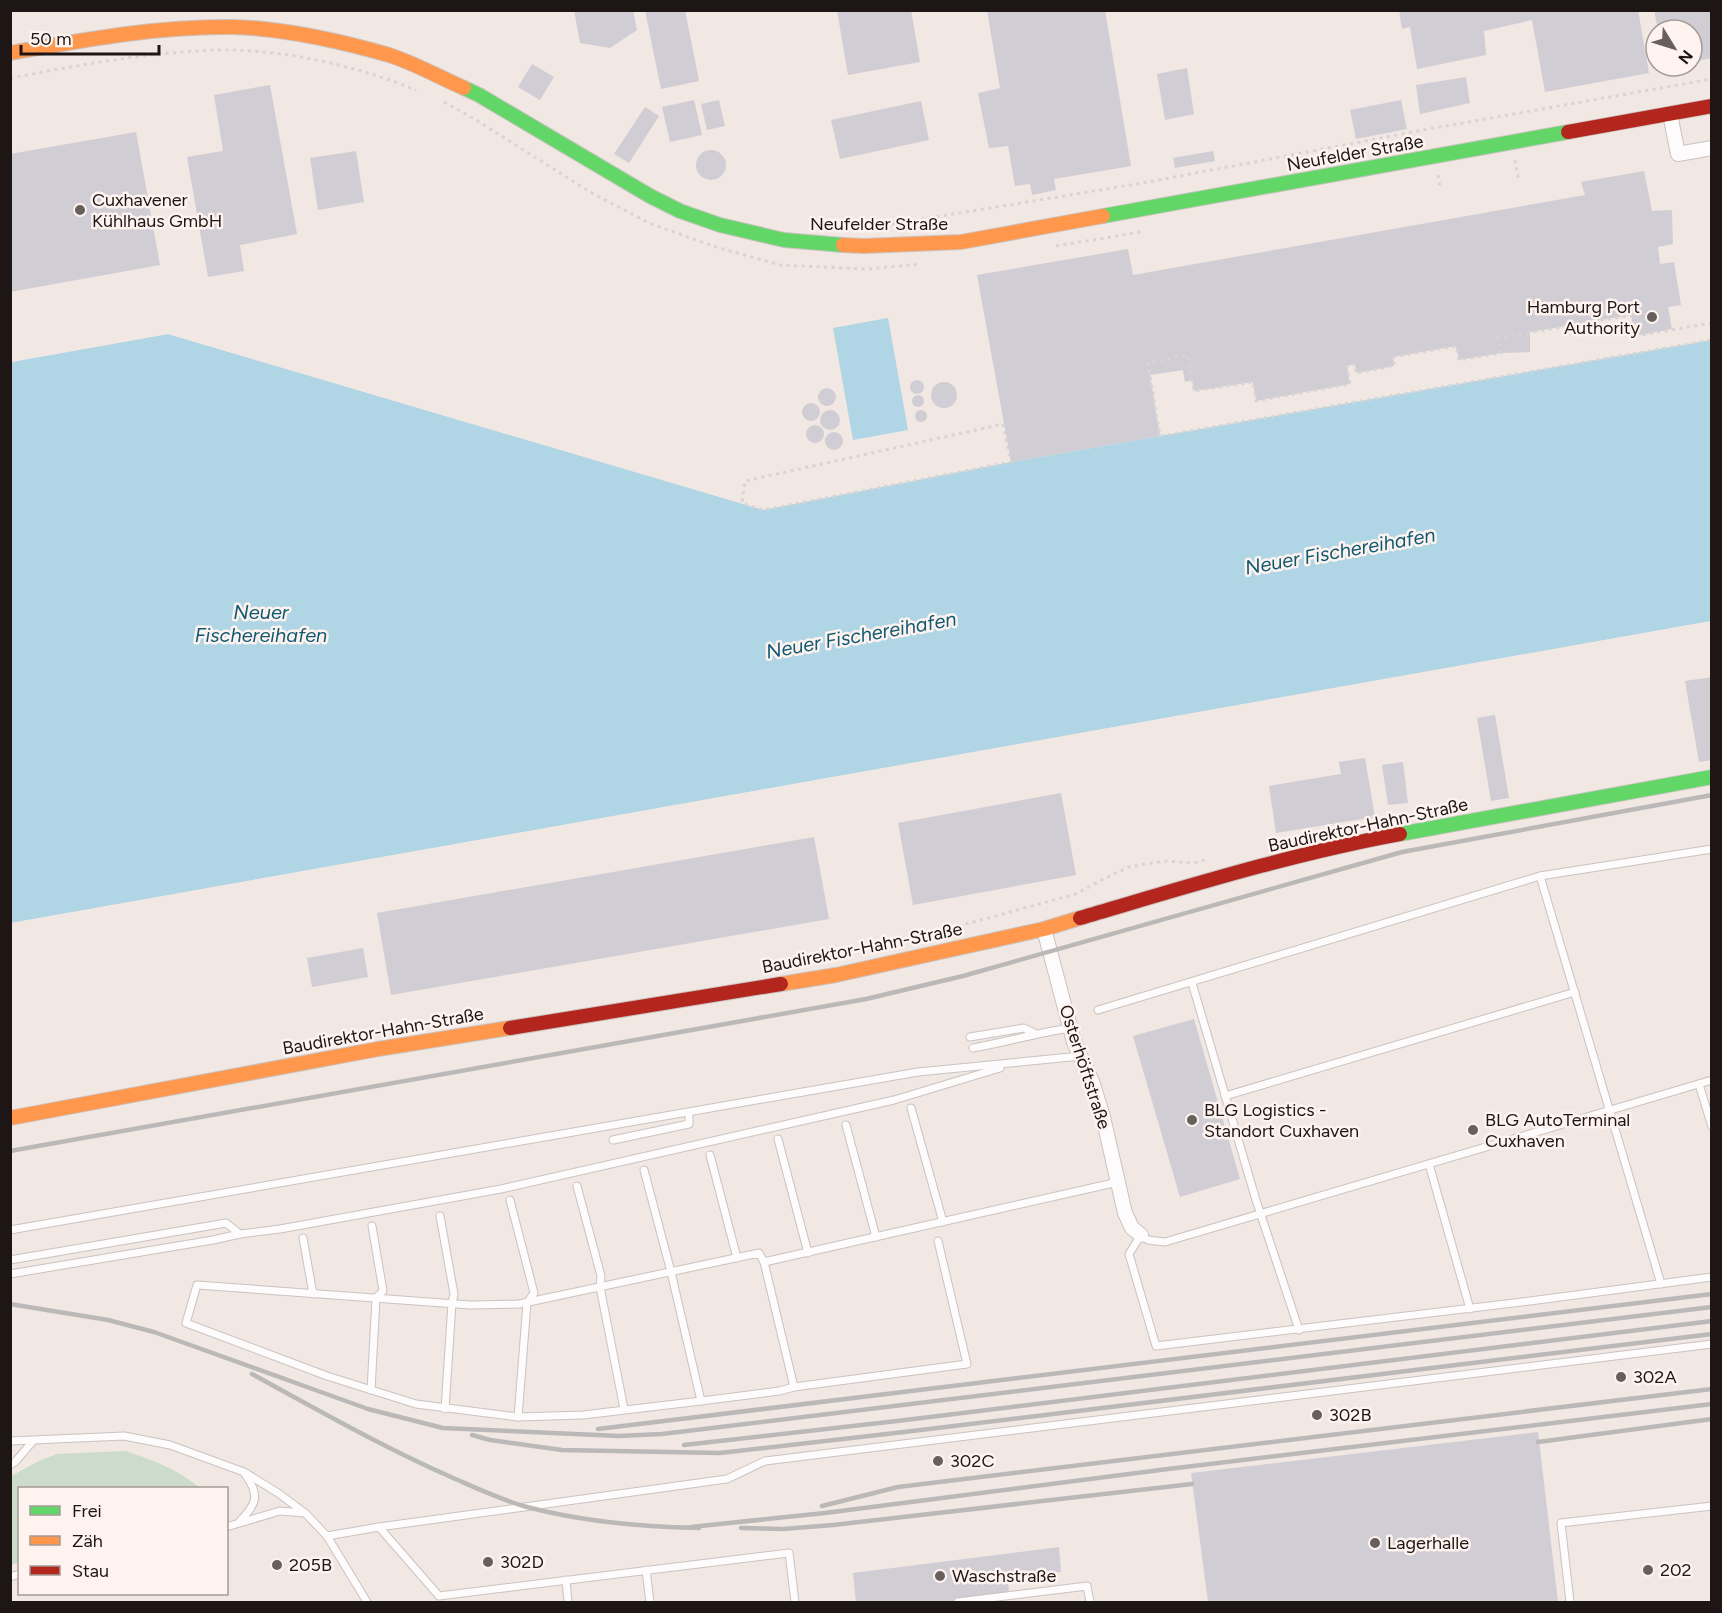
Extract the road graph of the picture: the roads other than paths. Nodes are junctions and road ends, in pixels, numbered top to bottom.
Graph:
1 (10, 53) edge
2 (1712, 106) edge
3 (1670, 114) junction
4 (1712, 148) edge
5 (1712, 777) edge
6 (1712, 849) edge
7 (1540, 876) junction
8 (1044, 929) junction
9 (1192, 983) junction
10 (1575, 992) junction
11 (1098, 1010) dead end
12 (1071, 1028) junction
13 (1034, 1033) junction
14 (970, 1037) dead end
15 (973, 1048) dead end
16 (1081, 1056) junction
17 (1014, 1064) junction
18 (1712, 1080) edge
19 (1699, 1084) junction
20 (1225, 1096) junction
21 (911, 1108) dead end
22 (1610, 1111) junction
23 (688, 1112) junction
24 (10, 1118) edge
25 (846, 1125) dead end
26 (1712, 1127) edge
27 (778, 1139) dead end
28 (613, 1140) dead end
29 (710, 1155) dead end
30 (1429, 1164) junction
31 (644, 1170) dead end
32 (1118, 1182) junction
33 (577, 1186) dead end
34 (510, 1200) dead end
35 (1262, 1213) junction
36 (440, 1216) dead end
37 (942, 1222) junction
38 (372, 1226) dead end
39 (10, 1230) edge
40 (240, 1234) junction
41 (1141, 1235) junction
42 (876, 1237) junction
43 (303, 1239) dead end
44 (938, 1241) dead end
45 (808, 1253) junction
46 (737, 1258) junction
47 (10, 1260) edge
48 (764, 1263) junction
49 (671, 1272) junction
50 (10, 1274) edge
51 (1712, 1277) edge
52 (1661, 1284) junction
53 (600, 1287) junction
54 (313, 1294) junction
55 (376, 1298) junction
56 (452, 1303) junction
57 (527, 1303) junction
58 (1470, 1309) junction
59 (1299, 1330) junction
60 (1712, 1344) edge
61 (794, 1387) junction
62 (371, 1390) junction
63 (701, 1401) junction
64 (445, 1408) junction
65 (624, 1409) junction
66 (518, 1417) junction
67 (10, 1441) edge
68 (33, 1441) junction
69 (10, 1465) edge
70 (244, 1472) junction
71 (1712, 1506) edge
72 (305, 1513) junction
73 (238, 1523) junction
74 (228, 1526) edge
75 (379, 1527) junction
76 (327, 1536) junction
77 (646, 1570) junction
78 (566, 1580) junction
79 (367, 1602) edge
80 (568, 1602) edge
81 (650, 1602) edge
82 (795, 1602) edge
83 (958, 1602) edge
84 (1090, 1602) edge
85 (1570, 1602) edge

1 - 3 street, Neufelder Straße
2 - 3 street, Neufelder Straße
3 - 4 street
5 - 8 street, Baudirektor-Hahn-Straße
6 - 7 lane
7 - 9 lane
7 - 10 lane
8 - 12 street, Osterhöftstraße
8 - 24 street, Baudirektor-Hahn-Straße
9 - 11 lane
9 - 20 lane
10 - 20 lane
10 - 22 lane
12 - 13 lane
12 - 16 street, Osterhöftstraße
13 - 14 lane
13 - 15 lane
16 - 17 lane
16 - 32 street, Osterhöftstraße
17 - 23 lane
17 - 40 lane
18 - 19 lane
19 - 22 lane
19 - 26 lane
20 - 35 lane
21 - 37 lane
22 - 30 lane
22 - 52 lane
23 - 28 lane
23 - 39 lane
25 - 42 lane
27 - 45 lane
29 - 46 lane
30 - 35 lane
30 - 58 lane
31 - 49 lane
32 - 37 lane
32 - 41 street, Osterhöftstraße
33 - 53 lane
34 - 57 lane
35 - 41 lane
35 - 59 lane
36 - 56 lane
37 - 42 lane
38 - 55 lane
40 - 47 lane
40 - 50 lane
41 - 59 lane
42 - 45 lane
43 - 54 lane
44 - 61 lane
45 - 48 lane
46 - 48 lane
46 - 49 lane
48 - 61 lane
49 - 53 lane
49 - 63 lane
51 - 52 lane
52 - 58 lane
53 - 57 lane
53 - 65 lane
54 - 55 lane
54 - 62 lane
55 - 56 lane
55 - 62 lane
56 - 57 lane
56 - 64 lane
57 - 66 lane
58 - 59 lane
60 - 75 lane
61 - 63 lane
62 - 64 lane
63 - 65 lane
64 - 66 lane
65 - 66 lane
67 - 68 lane
68 - 69 lane
68 - 70 lane
70 - 72 lane
70 - 73 lane
71 - 85 lane
72 - 73 lane
72 - 76 lane
73 - 74 lane
75 - 76 lane
75 - 78 lane
76 - 79 lane
77 - 78 lane
77 - 81 lane
77 - 82 lane
78 - 80 lane
83 - 84 lane

